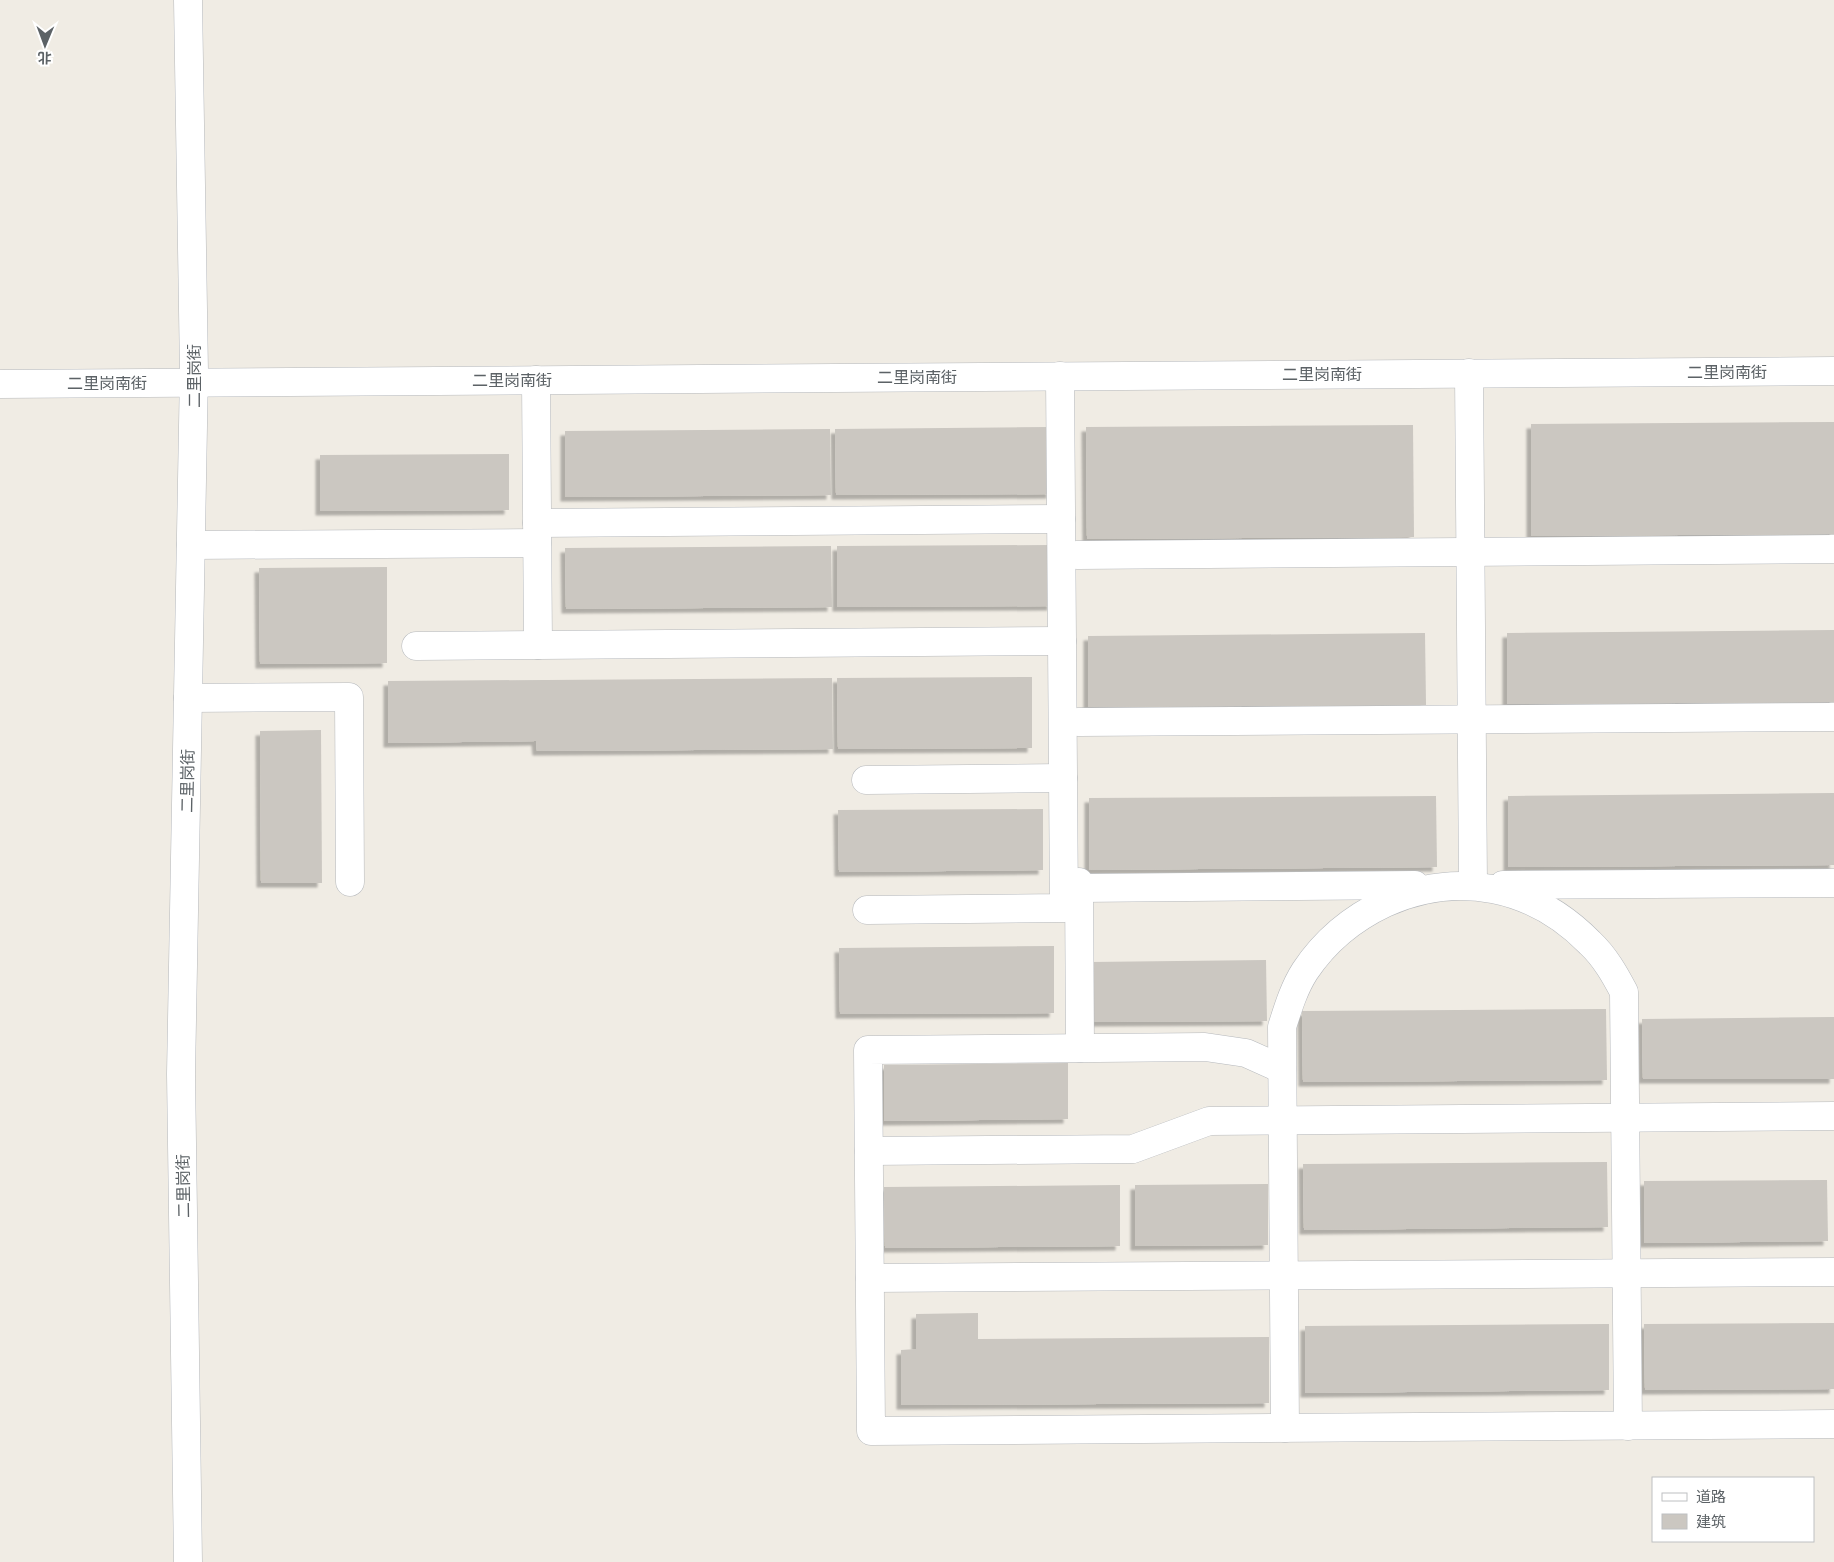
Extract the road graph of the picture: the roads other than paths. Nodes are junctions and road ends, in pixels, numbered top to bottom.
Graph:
1 (188, 0) edge
2 (1834, 371) edge
3 (1469, 373) junction
4 (1068, 376) junction
5 (536, 380) junction
6 (194, 382) junction
7 (0, 384) edge
8 (1061, 519) junction
9 (537, 533) junction
10 (191, 545) junction
11 (1834, 549) edge
12 (1470, 552) junction
13 (1077, 555) junction
14 (1062, 641) junction
15 (538, 645) junction
16 (416, 646) dead end
17 (188, 698) junction
18 (1834, 717) edge
19 (1472, 720) junction
20 (1078, 722) junction
21 (1063, 778) junction
22 (866, 780) dead end
23 (350, 882) dead end
24 (1834, 883) edge
25 (1473, 885) junction
26 (1079, 888) junction
27 (867, 910) dead end
28 (1080, 1048) junction
29 (1282, 1069) junction
30 (1834, 1116) edge
31 (1625, 1118) junction
32 (1283, 1120) junction
33 (869, 1151) junction
34 (1834, 1272) edge
35 (1626, 1273) junction
36 (1284, 1276) junction
37 (870, 1278) junction
38 (1834, 1424) edge
39 (1628, 1426) junction
40 (1285, 1428) junction
41 (188, 1562) edge

1 - 6 street, 二里岗街
2 - 3 street, 二里岗南街
3 - 4 street, 二里岗南街
3 - 12 street
4 - 5 street, 二里岗南街
4 - 8 street
4 - 13 street
5 - 6 street, 二里岗南街
5 - 9 street
6 - 7 street, 二里岗南街
6 - 10 street, 二里岗街
8 - 9 street
8 - 14 street
9 - 10 street
9 - 15 street
10 - 17 street, 二里岗街
11 - 12 street
12 - 13 street
12 - 19 street
13 - 20 street
14 - 15 street
14 - 21 street
15 - 16 street
17 - 23 street
17 - 41 street, 二里岗街
18 - 19 street
19 - 20 street
19 - 25 street
20 - 26 street
21 - 22 street
21 - 27 street
24 - 25 street
25 - 26 street
25 - 29 street
25 - 31 street
26 - 28 street
28 - 29 street
28 - 33 street
29 - 32 street
30 - 31 street
31 - 32 street
31 - 35 street
32 - 33 street
32 - 36 street
33 - 37 street
34 - 35 street
35 - 36 street
35 - 39 street
36 - 37 street
36 - 40 street
37 - 40 street
38 - 39 street
39 - 40 street

